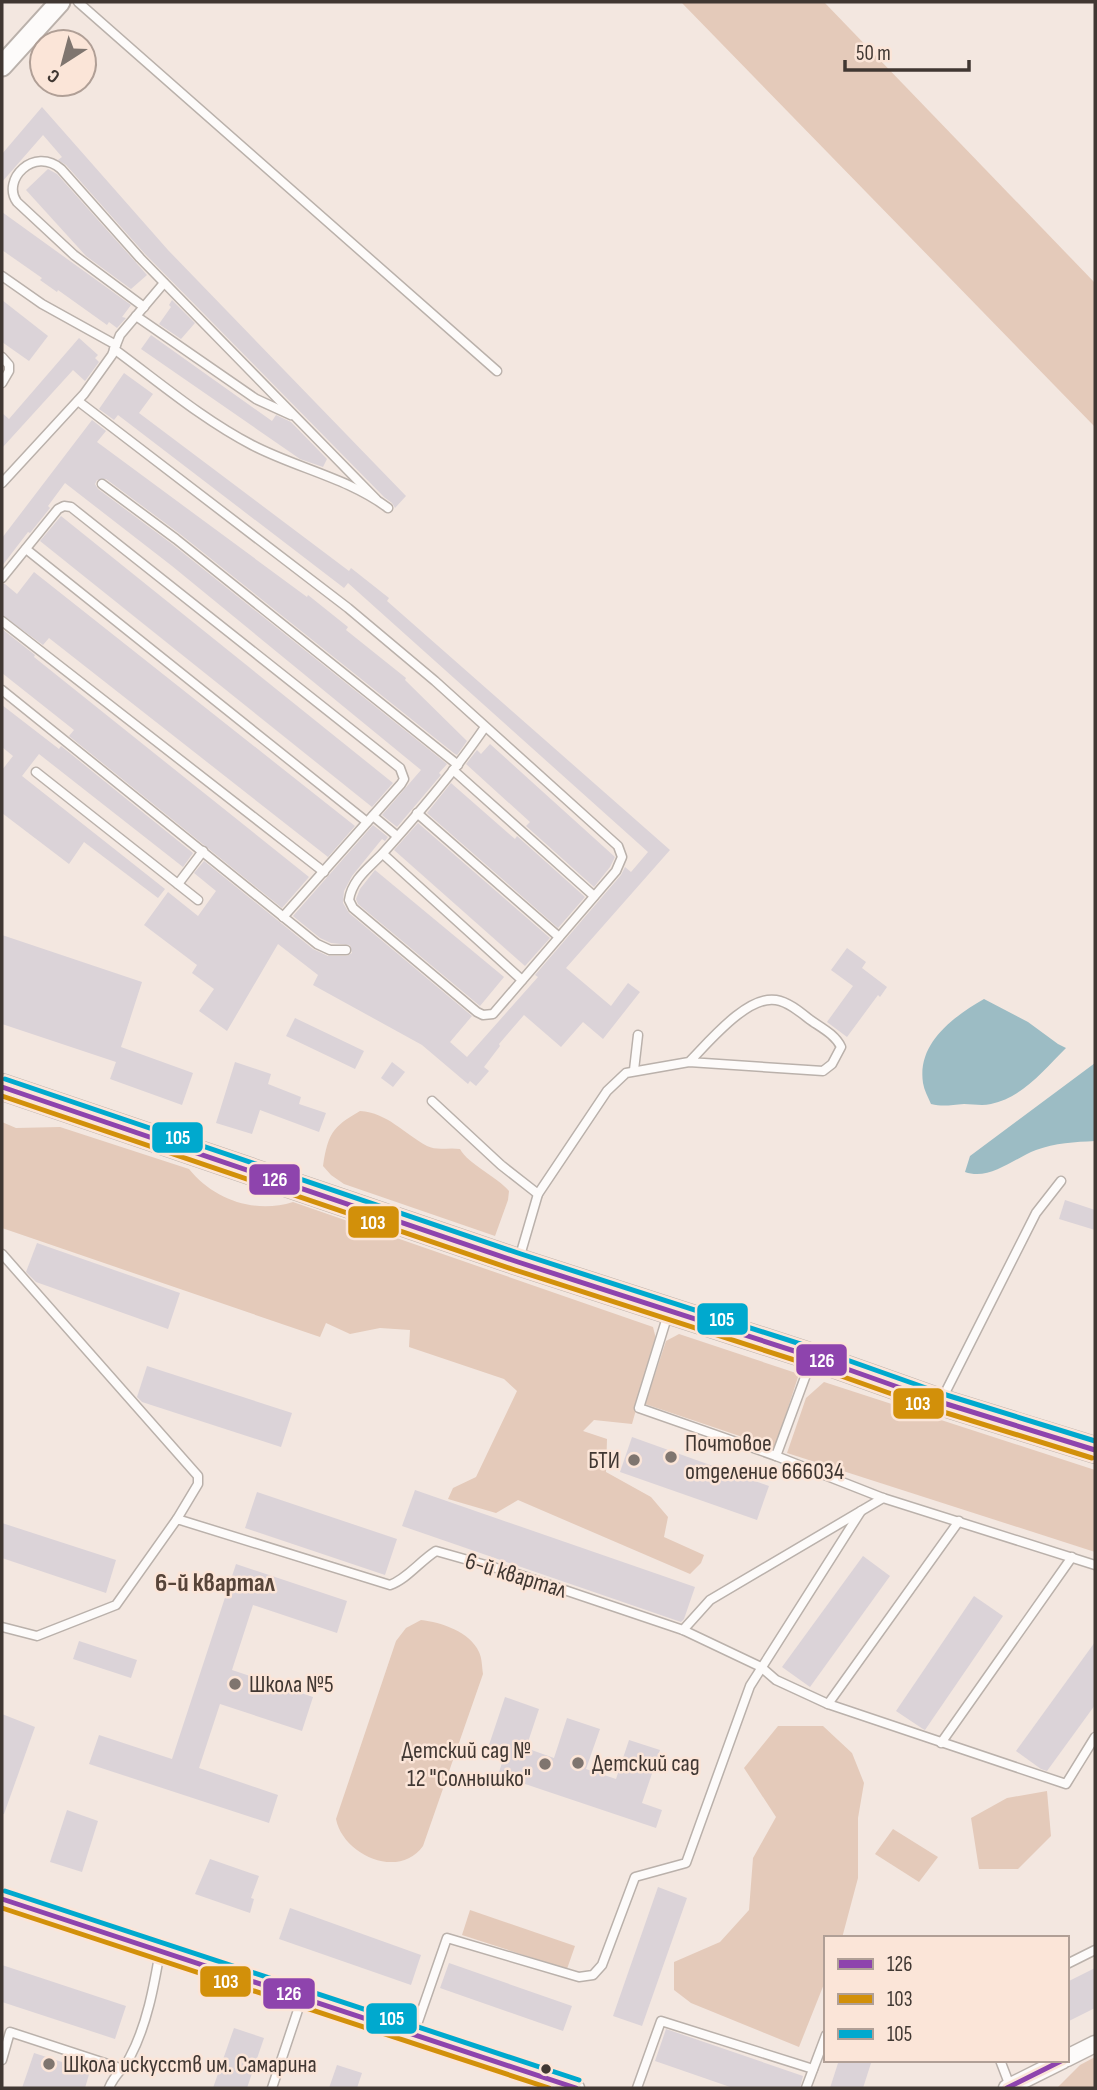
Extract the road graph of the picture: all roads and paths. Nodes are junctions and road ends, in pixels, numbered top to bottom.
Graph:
1 (60, 2) edge
2 (78, 2) edge
3 (2, 66) edge
4 (2, 276) edge
5 (164, 283) junction
6 (144, 307) junction
7 (136, 316) junction
8 (115, 347) junction
9 (2, 357) edge
10 (497, 371) dead end
11 (2, 383) edge
12 (78, 401) junction
13 (297, 418) junction
14 (2, 482) edge
15 (102, 484) dead end
16 (376, 499) junction
17 (388, 508) dead end
18 (26, 549) junction
19 (2, 578) edge
20 (2, 621) edge
21 (2, 690) edge
22 (485, 726) junction
23 (456, 767) junction
24 (36, 772) dead end
25 (417, 813) junction
26 (370, 819) junction
27 (397, 836) junction
28 (202, 851) junction
29 (383, 854) junction
30 (324, 872) junction
31 (178, 884) junction
32 (594, 896) junction
33 (198, 900) dead end
34 (284, 917) junction
35 (559, 937) junction
36 (346, 950) dead end
37 (522, 980) junction
38 (638, 1035) dead end
39 (689, 1062) junction
40 (634, 1070) junction
41 (2, 1087) edge
42 (432, 1101) dead end
43 (1061, 1181) dead end
44 (538, 1194) junction
45 (2, 1254) edge
46 (518, 1262) junction
47 (669, 1311) junction
48 (813, 1357) junction
49 (940, 1402) junction
50 (1095, 1450) edge
51 (776, 1456) junction
52 (883, 1498) junction
53 (861, 1511) junction
54 (177, 1519) junction
55 (959, 1521) junction
56 (1072, 1557) junction
57 (1095, 1565) edge
58 (2, 1628) edge
59 (683, 1630) junction
60 (761, 1667) junction
61 (828, 1704) junction
62 (1095, 1737) edge
63 (941, 1743) junction
64 (2, 1899) edge
65 (1095, 1950) edge
66 (160, 1951) junction
67 (1069, 1963) edge
68 (302, 1998) junction
69 (413, 2036) junction
70 (824, 2040) edge
71 (1095, 2045) edge
72 (1069, 2057) edge
73 (2, 2060) edge
74 (1001, 2062) edge
75 (1059, 2062) edge
76 (120, 2068) junction
77 (813, 2069) junction
78 (523, 2081) edge
79 (1009, 2087) edge
80 (109, 2088) edge
81 (272, 2088) edge
82 (576, 2088) edge
83 (637, 2088) edge
84 (806, 2088) edge

1 - 3 street
2 - 10 lane
4 - 8 lane
5 - 6 lane
5 - 6 lane
5 - 13 lane
6 - 7 lane
7 - 8 lane
7 - 13 lane
8 - 12 lane
8 - 16 lane
9 - 11 lane
12 - 14 lane
12 - 22 lane
13 - 16 lane
15 - 23 lane
16 - 17 lane
18 - 19 lane
18 - 26 lane
18 - 26 lane
20 - 30 lane
21 - 28 lane
22 - 23 lane
22 - 32 lane
23 - 25 lane
23 - 32 lane
24 - 31 lane
25 - 27 lane
25 - 35 lane
26 - 27 lane
26 - 30 lane
27 - 29 lane
28 - 31 lane
28 - 34 lane
29 - 37 lane
29 - 37 lane
30 - 34 lane
31 - 33 lane
32 - 35 lane
34 - 36 lane
35 - 37 lane
38 - 40 lane
39 - 39 lane
39 - 40 lane
40 - 44 lane
41 - 46 main road
42 - 44 lane
43 - 49 lane
44 - 46 lane
45 - 54 lane
46 - 47 main road
47 - 48 main road
47 - 51 lane
48 - 49 main road
48 - 51 lane
49 - 50 main road
51 - 52 lane
52 - 53 lane
52 - 55 lane
53 - 59 lane
53 - 60 lane
54 - 58 lane
54 - 59 lane, 6-й квартал
55 - 56 lane
55 - 61 lane
56 - 57 lane
56 - 63 lane
59 - 60 lane, 6-й квартал
60 - 61 lane, 6-й квартал
60 - 69 lane
61 - 63 lane, 6-й квартал
62 - 63 lane, 6-й квартал
64 - 66 street
65 - 67 lane
66 - 68 street
66 - 76 lane
68 - 69 street
68 - 81 lane
69 - 78 street
70 - 77 lane
71 - 72 street
73 - 76 lane
74 - 79 lane
75 - 79 street
76 - 80 lane
77 - 83 lane
77 - 84 lane
78 - 82 street

